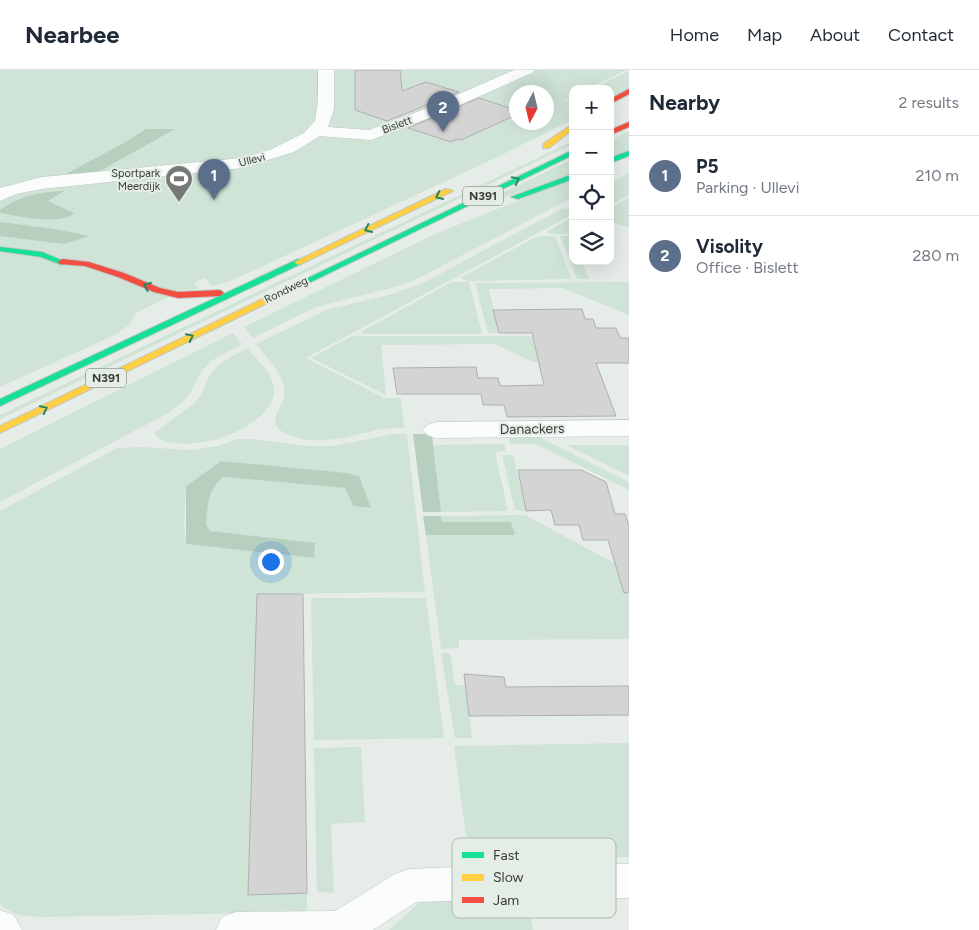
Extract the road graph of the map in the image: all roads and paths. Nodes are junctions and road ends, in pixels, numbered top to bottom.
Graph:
1 (326, 70) edge
2 (527, 70) edge
3 (629, 91) edge
4 (614, 100) edge
5 (629, 124) edge
6 (569, 129) edge
7 (318, 130) junction
8 (614, 132) edge
9 (569, 135) edge
10 (629, 153) edge
11 (569, 154) edge
12 (614, 159) edge
13 (569, 177) edge
14 (457, 188) dead end
15 (0, 195) edge
16 (501, 202) dead end
17 (476, 212) dead end
18 (393, 239) junction
19 (0, 249) edge
20 (62, 262) junction
21 (255, 282) junction
22 (136, 294) dead end
23 (148, 320) dead end
24 (125, 344) junction
25 (0, 403) edge
26 (629, 428) edge
27 (0, 430) edge
28 (436, 430) dead end
29 (616, 881) edge
30 (629, 881) edge
31 (452, 884) edge
32 (236, 930) edge

1 - 7 street
2 - 7 street, Bislett
3 - 4 main road
5 - 8 main road
6 - 9 main road
7 - 15 street, Ullevi
10 - 12 main road
18 -> 11 main road, Rondweg / N391
13 - 16 main road, N391
14 -> 21 main road, Rondweg / N391
17 - 18 main road, N391
27 -> 18 main road, Rondweg / N391
19 - 20 main road
21 -> 20 main road
20 - 22 main road
21 - 24 main road, Rondweg / N391
23 - 24 main road
24 - 25 main road, Rondweg / N391
26 - 28 street, Danackers
29 - 30 street
31 - 32 street

